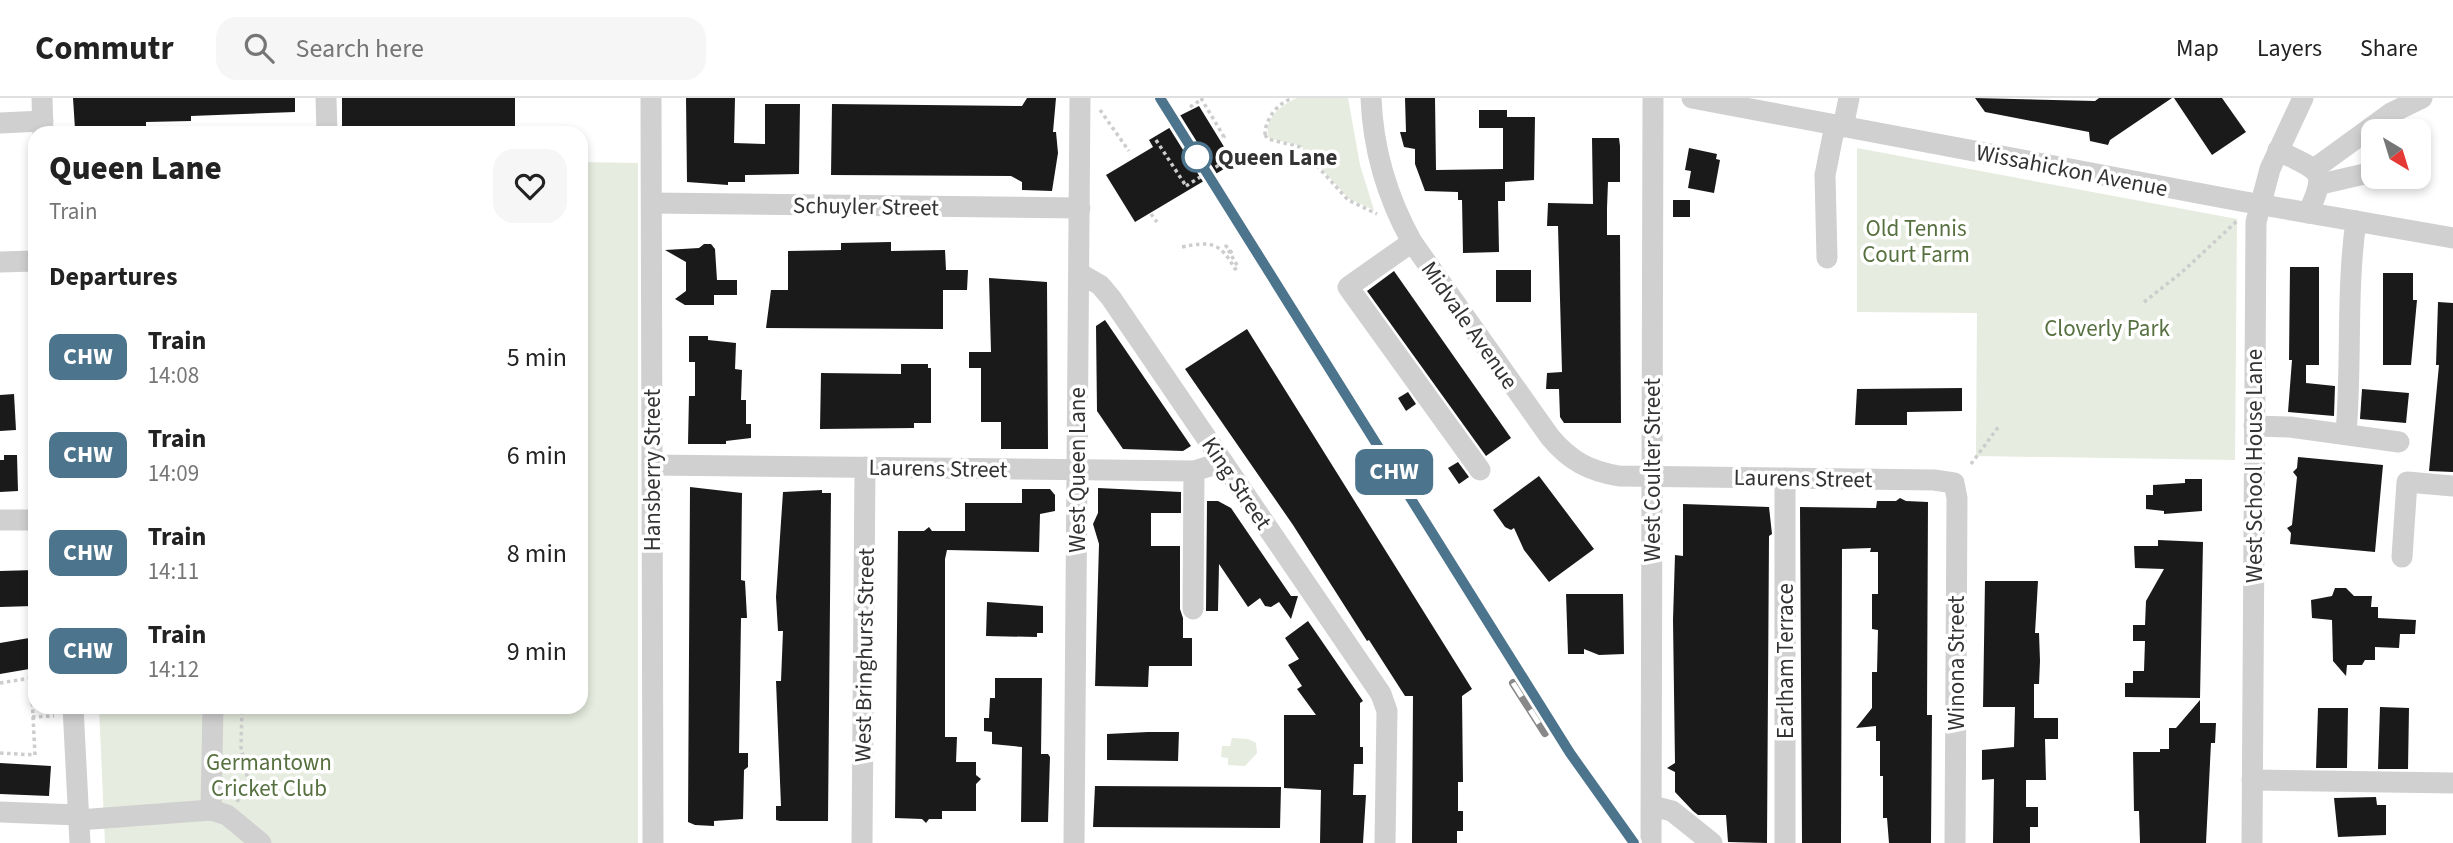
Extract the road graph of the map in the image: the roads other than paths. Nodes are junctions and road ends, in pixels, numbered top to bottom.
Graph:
1 (41, 98) edge
2 (326, 98) edge
3 (651, 98) edge
4 (1371, 98) edge
5 (1653, 98) edge
6 (1692, 98) edge
7 (1849, 98) edge
8 (2304, 98) edge
9 (2422, 98) edge
10 (1088, 101) edge
11 (0, 123) edge
12 (32, 126) edge
13 (43, 126) edge
14 (327, 126) edge
15 (1839, 126) junction
16 (2278, 150) junction
17 (2361, 173) edge
18 (2318, 177) junction
19 (652, 203) junction
20 (2259, 205) junction
21 (1080, 208) junction
22 (2308, 213) junction
23 (2356, 221) junction
24 (2453, 238) edge
25 (1412, 242) junction
26 (1827, 258) dead end
27 (28, 261) edge
28 (0, 262) edge
29 (1079, 273) junction
30 (2254, 426) junction
31 (2346, 433) junction
32 (2399, 442) dead end
33 (1223, 462) junction
34 (652, 465) junction
35 (865, 467) junction
36 (1077, 470) junction
37 (1480, 470) dead end
38 (1194, 471) junction
39 (1651, 476) junction
40 (1785, 478) junction
41 (1954, 483) joint
42 (2453, 486) edge
43 (0, 520) edge
44 (28, 520) edge
45 (2402, 557) dead end
46 (1193, 609) dead end
47 (65, 714) edge
48 (213, 714) edge
49 (2252, 780) junction
50 (2453, 783) edge
51 (1652, 806) junction
52 (0, 812) edge
53 (219, 813) junction
54 (78, 817) junction
55 (80, 843) edge
56 (261, 843) edge
57 (653, 843) edge
58 (862, 843) edge
59 (1074, 843) edge
60 (1385, 843) edge
61 (1651, 843) edge
62 (1712, 843) edge
63 (1785, 843) edge
64 (1955, 843) edge
65 (2252, 843) edge

1 - 13 street
2 - 14 street
3 - 19 street, Hansberry Street
4 - 25 street, Midvale Avenue
5 - 39 street, West Coulter Street
6 - 15 street, Wissahickon Avenue
7 - 15 street
8 - 16 street, West School House Lane
9 - 18 street
10 - 21 street, West Queen Lane
11 - 12 street
15 - 20 street, Wissahickon Avenue
15 - 26 street
16 - 18 street
16 - 20 street, West School House Lane
17 - 18 street
18 - 22 street
19 - 21 street, Schuyler Street
19 - 34 street, Hansberry Street
20 - 22 street, Wissahickon Avenue
20 - 30 street, West School House Lane
21 - 29 street, West Queen Lane
22 - 23 street, Wissahickon Avenue
23 - 24 street, Wissahickon Avenue
23 - 31 street
25 - 37 street
25 - 39 street, Midvale Avenue
27 - 28 street
29 - 33 street, King Street
29 - 36 street, West Queen Lane
30 - 31 street
30 - 49 street, West School House Lane
31 - 32 street
33 - 38 street, Laurens Street
33 - 60 street, King Street
34 - 35 street, Laurens Street
34 - 57 street, Hansberry Street
35 - 36 street, Laurens Street
35 - 58 street, West Bringhurst Street
36 - 38 street, Laurens Street
36 - 59 street, West Queen Lane
38 - 46 street
39 - 40 street, Laurens Street
39 - 51 street, West Coulter Street
40 - 41 street, Laurens Street
40 - 63 street, Earlham Terrace
41 - 64 street, Winona Street
42 - 45 street
43 - 44 street
47 - 54 street
48 - 53 street
49 - 50 street
49 - 65 street, West School House Lane
51 - 61 street, West Coulter Street
51 - 62 street
52 - 54 street
53 - 54 street
53 - 56 street
54 - 55 street

